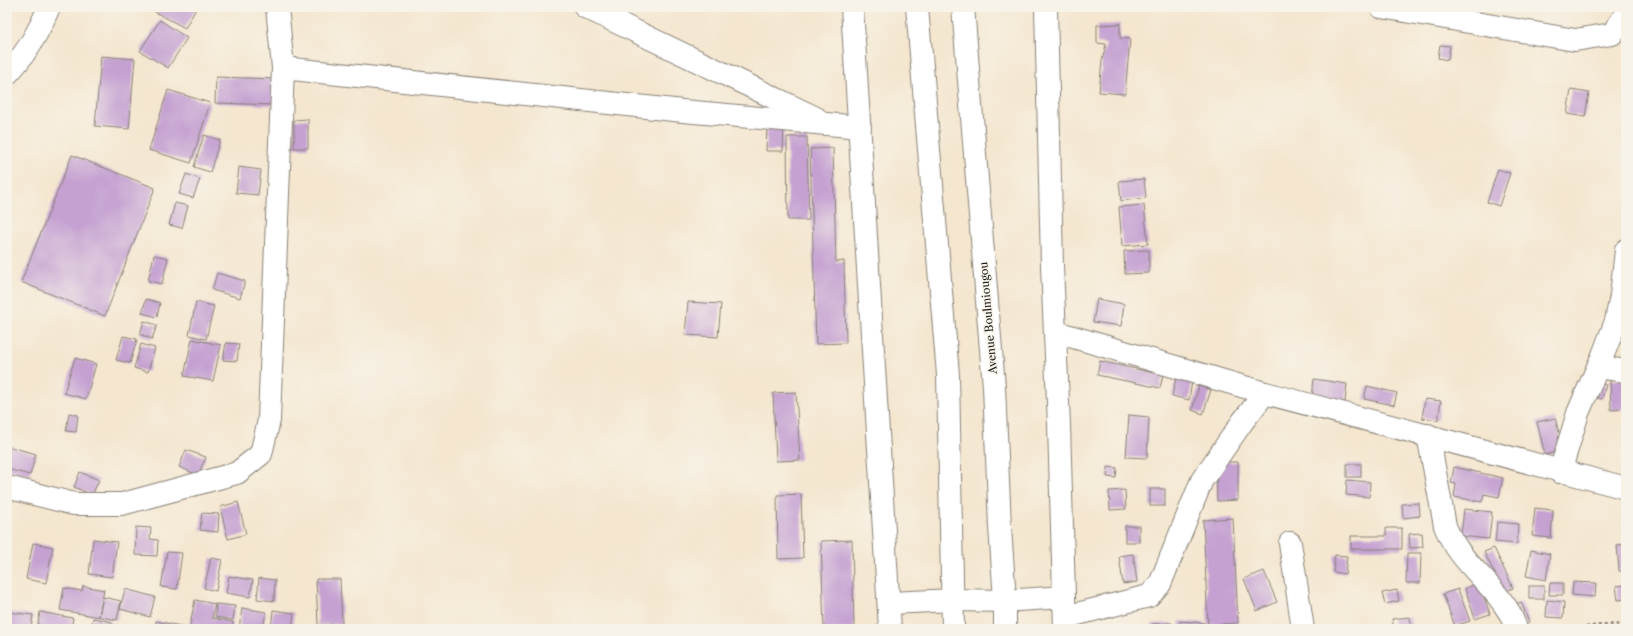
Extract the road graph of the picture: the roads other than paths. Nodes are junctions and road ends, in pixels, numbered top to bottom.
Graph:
1 (49, 7) edge
2 (277, 7) edge
3 (585, 7) edge
4 (852, 7) edge
5 (917, 7) edge
6 (963, 7) edge
7 (1046, 7) edge
8 (1380, 7) edge
9 (1626, 14) edge
10 (283, 68) junction
11 (7, 74) edge
12 (830, 124) junction
13 (860, 127) junction
14 (1626, 250) edge
15 (1056, 332) junction
16 (1598, 367) junction
17 (1626, 371) edge
18 (1265, 393) junction
19 (1428, 435) junction
20 (1560, 472) junction
21 (7, 487) edge
22 (1626, 488) edge
23 (1290, 543) dead end
24 (953, 600) junction
25 (1005, 601) junction
26 (890, 603) junction
27 (1065, 614) edge
28 (890, 629) edge
29 (954, 629) edge
30 (1005, 629) edge
31 (1303, 629) edge
32 (1516, 629) edge

1 - 11 main road
2 - 10 main road
3 - 12 main road
4 - 13 main road
5 - 24 main road
6 - 25 main road, Avenue Boulmiougou
7 - 15 main road
8 - 9 main road
10 - 12 main road
10 - 21 main road
12 - 13 main road
13 - 26 main road
14 - 16 main road
15 - 18 main road
15 - 27 main road
16 - 17 main road
16 - 20 main road
18 - 19 main road
18 - 27 main road
19 - 20 main road
19 - 32 main road
20 - 22 main road
23 - 31 main road
24 - 25 main road
24 - 26 main road
24 - 29 main road
25 - 27 main road
25 - 30 main road, Avenue Boulmiougou
26 - 28 main road

